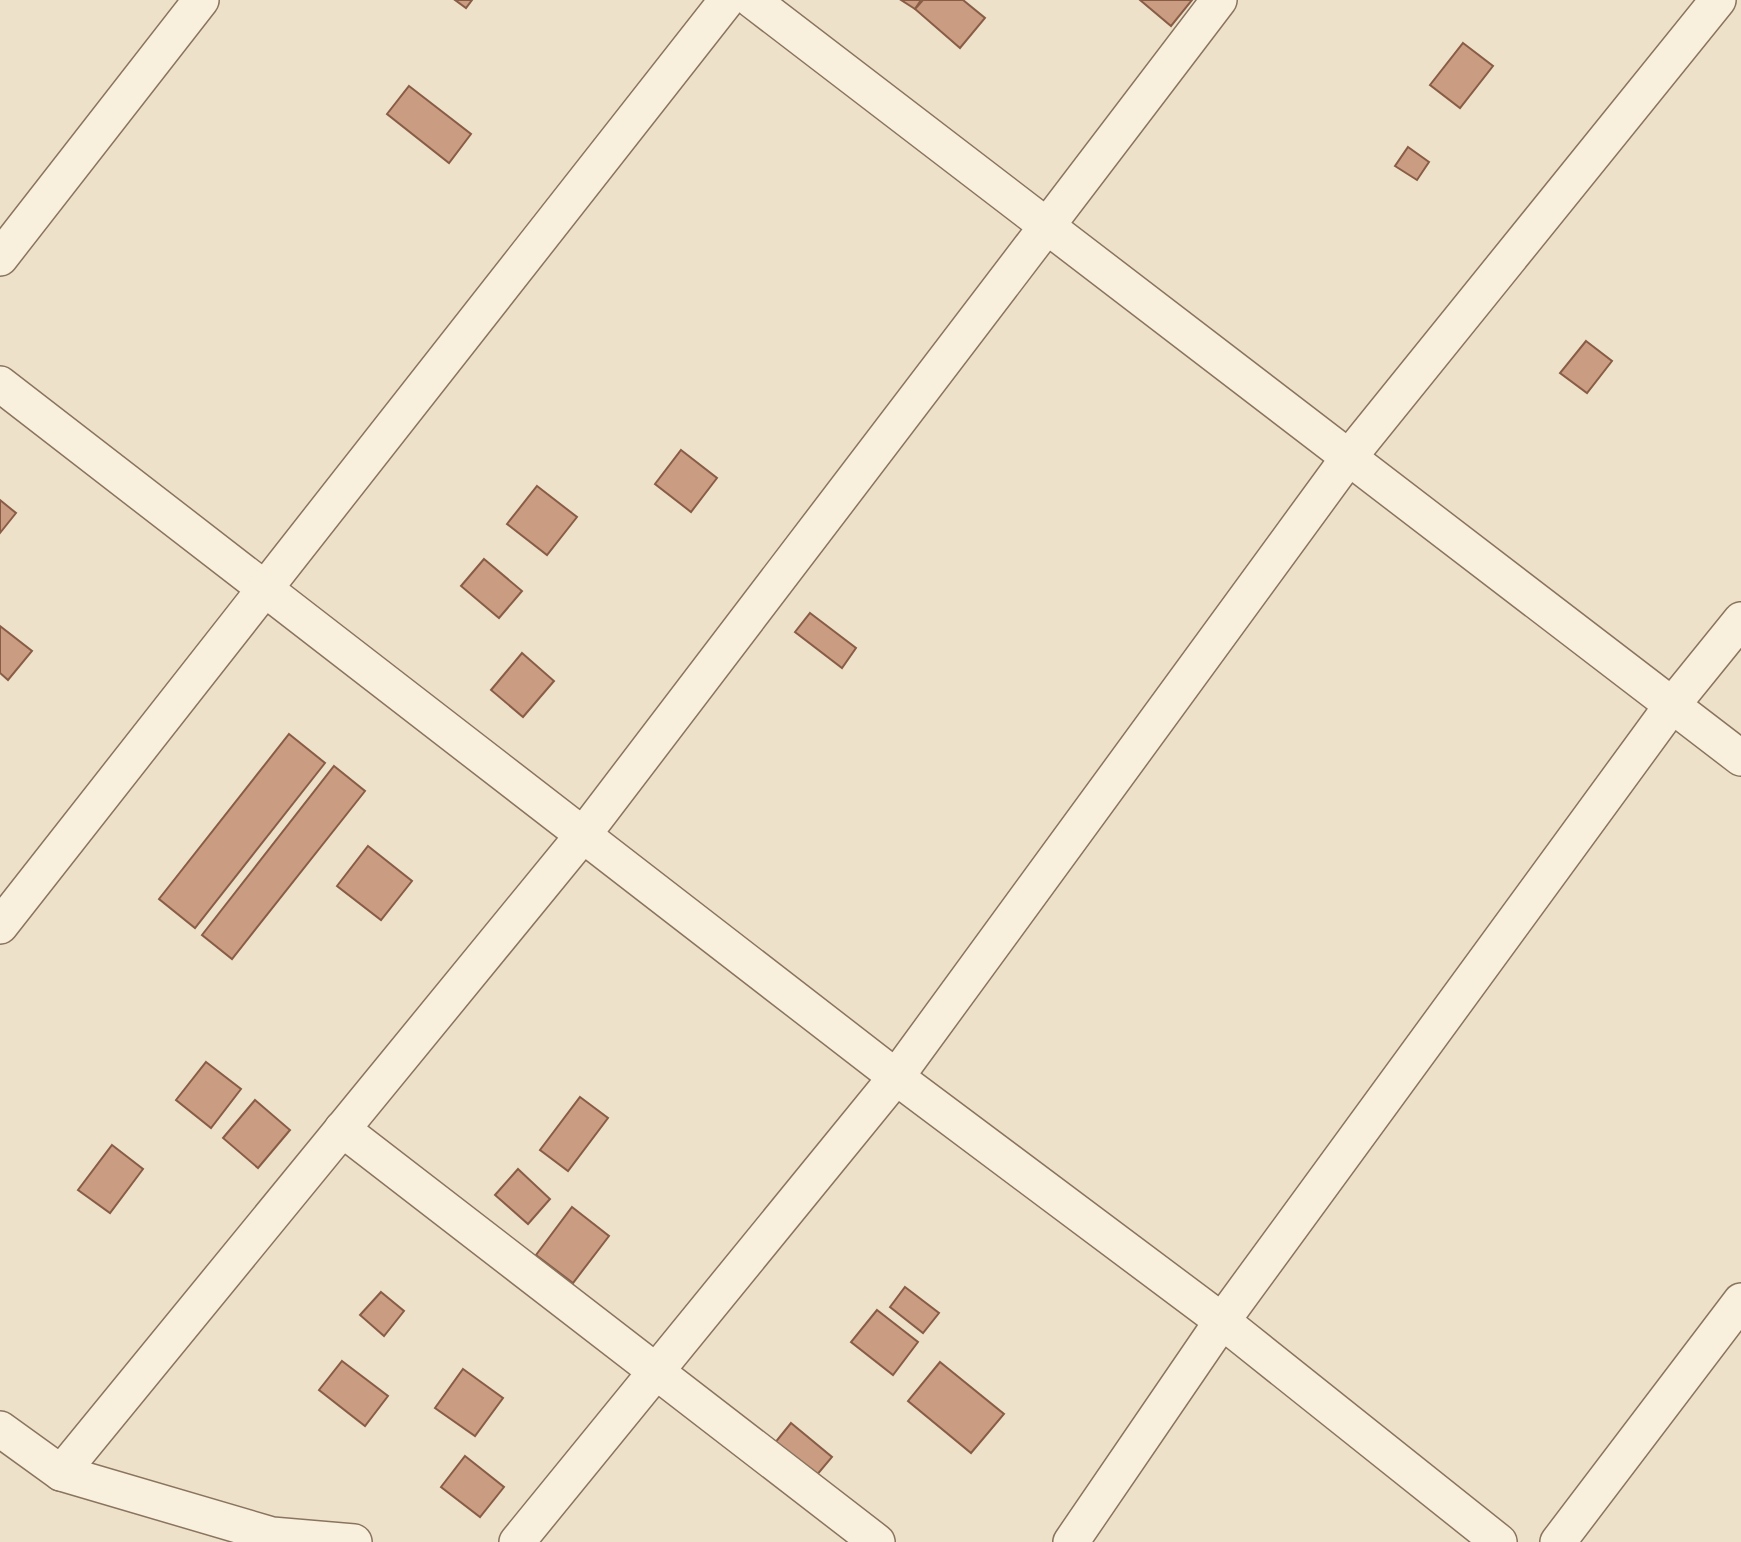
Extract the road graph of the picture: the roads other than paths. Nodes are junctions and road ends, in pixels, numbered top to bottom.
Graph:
1 (201, 0) edge
2 (727, 0) edge
3 (752, 0) edge
4 (1219, 0) edge
5 (1718, 0) edge
6 (1047, 226) junction
7 (0, 258) edge
8 (0, 384) edge
9 (1349, 457) junction
10 (265, 589) junction
11 (1741, 620) edge
12 (1673, 705) junction
13 (1741, 758) edge
14 (583, 835) junction
15 (0, 926) edge
16 (896, 1077) junction
17 (342, 1129) junction
18 (1741, 1301) edge
19 (1222, 1321) junction
20 (654, 1373) junction
21 (0, 1429) edge
22 (61, 1473) junction
23 (271, 1538) edge
24 (354, 1542) edge
25 (517, 1542) edge
26 (877, 1542) edge
27 (1070, 1542) edge
28 (1499, 1542) edge
29 (1558, 1542) edge

1 - 7 street
2 - 10 street
3 - 6 street
4 - 6 street
5 - 9 street
6 - 9 street
6 - 14 street
8 - 10 street
9 - 12 street
9 - 16 street
10 - 14 street
10 - 15 street
11 - 12 street
12 - 13 street
12 - 19 street
14 - 16 street
14 - 17 street
16 - 19 street
16 - 20 street
17 - 20 street
17 - 22 street
18 - 29 street
19 - 27 street
19 - 28 street
20 - 25 street
20 - 26 street
21 - 22 street
22 - 23 street
23 - 24 street

